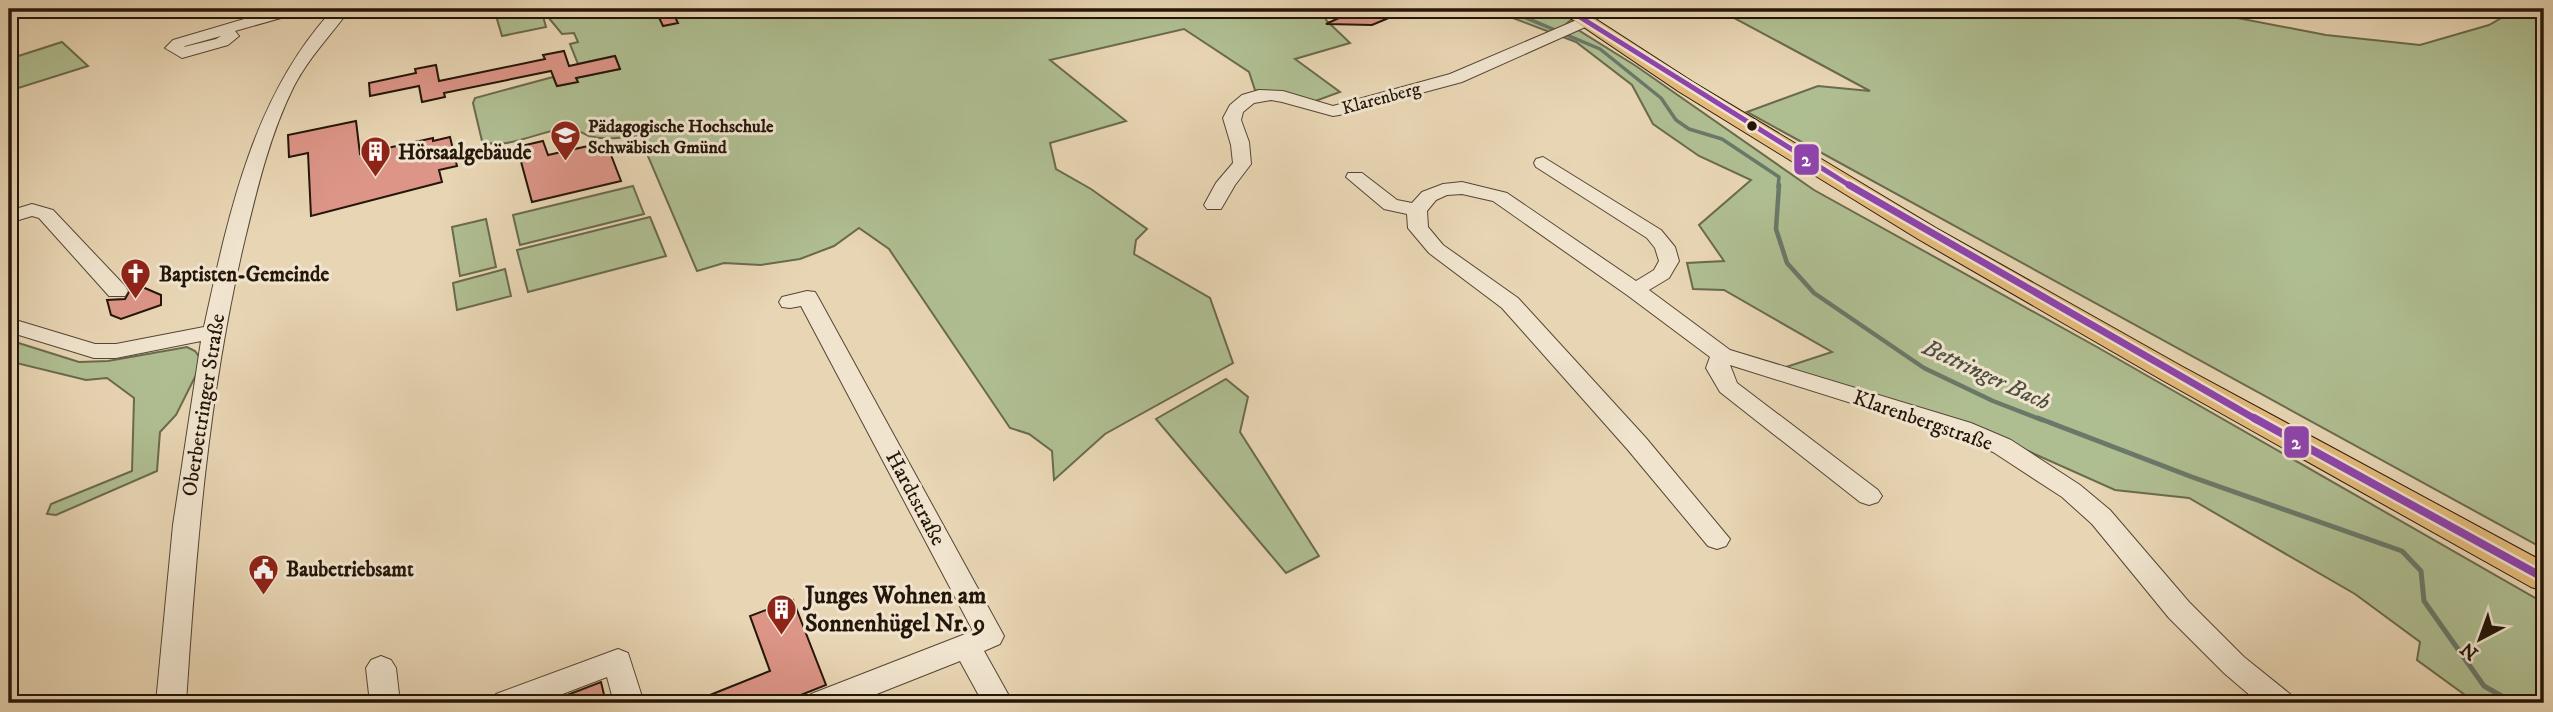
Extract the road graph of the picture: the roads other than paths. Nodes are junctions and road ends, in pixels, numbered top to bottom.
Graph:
1 (294, 9) edge
2 (330, 9) edge
3 (342, 9) edge
4 (1576, 18) edge
5 (225, 30) dead end
6 (1543, 163) dead end
7 (1355, 177) dead end
8 (1214, 205) dead end
9 (1417, 210) junction
10 (9, 217) edge
11 (1635, 290) junction
12 (117, 291) dead end
13 (790, 302) dead end
14 (9, 325) edge
15 (215, 325) junction
16 (1722, 355) junction
17 (1869, 496) dead end
18 (1717, 539) dead end
19 (2544, 578) edge
20 (967, 646) junction
21 (381, 668) dead end
22 (171, 703) edge
23 (385, 703) edge
24 (507, 703) edge
25 (629, 703) edge
26 (822, 703) edge
27 (998, 703) edge
28 (2279, 703) edge

1 - 2 street
1 - 5 street
3 - 15 street, Oberbettringer Straße
4 - 8 street, Klarenberg
4 - 19 main road
6 - 11 street
7 - 9 street
9 - 11 street, Klarenbergstraße
9 - 18 street
10 - 12 street
11 - 16 street, Klarenbergstraße
13 - 20 street, Hardtstraße
14 - 15 street
15 - 22 street, Oberbettringer Straße
16 - 17 street
16 - 28 street, Klarenbergstraße
20 - 26 street
20 - 27 street
21 - 23 street
24 - 25 street

